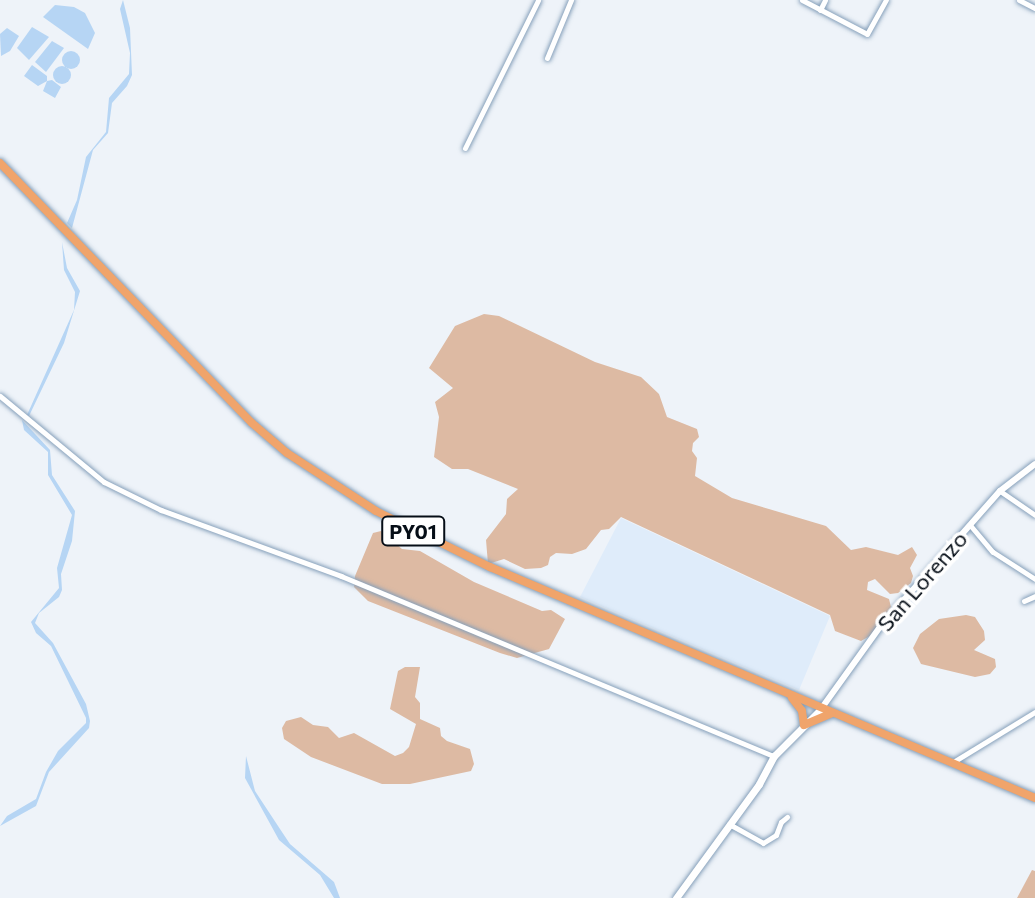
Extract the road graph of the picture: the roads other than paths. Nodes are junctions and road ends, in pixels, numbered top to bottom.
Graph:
1 (538, 0) edge
2 (571, 0) edge
3 (802, 0) edge
4 (825, 0) edge
5 (886, 0) edge
6 (1019, 0) edge
7 (1035, 8) edge
8 (820, 10) junction
9 (547, 58) dead end
10 (465, 148) dead end
11 (0, 163) edge
12 (0, 396) edge
13 (1035, 464) edge
14 (1000, 491) junction
15 (1035, 515) edge
16 (970, 525) junction
17 (1035, 579) edge
18 (1035, 596) edge
19 (1024, 601) dead end
20 (789, 695) junction
21 (821, 709) junction
22 (1035, 712) edge
23 (832, 713) junction
24 (804, 725) junction
25 (774, 756) junction
26 (953, 763) junction
27 (1035, 798) edge
28 (787, 817) dead end
29 (728, 823) junction
30 (676, 898) edge

1 - 10 street
2 - 9 street
3 - 8 street
4 - 8 street
5 - 8 street
6 - 7 street
11 - 20 highway, PY01
12 - 25 street
13 - 14 street, San Lorenzo
14 - 15 street
14 - 16 street, San Lorenzo
16 - 17 street
16 - 21 street, San Lorenzo
18 - 19 street
20 - 21 highway, PY01
20 - 24 highway
21 - 23 highway, PY01
21 - 24 main road
22 - 26 street
23 - 24 highway
23 - 26 highway, PY01
24 - 25 main road
25 - 29 main road
26 - 27 highway, PY01
28 - 29 street
29 - 30 main road

